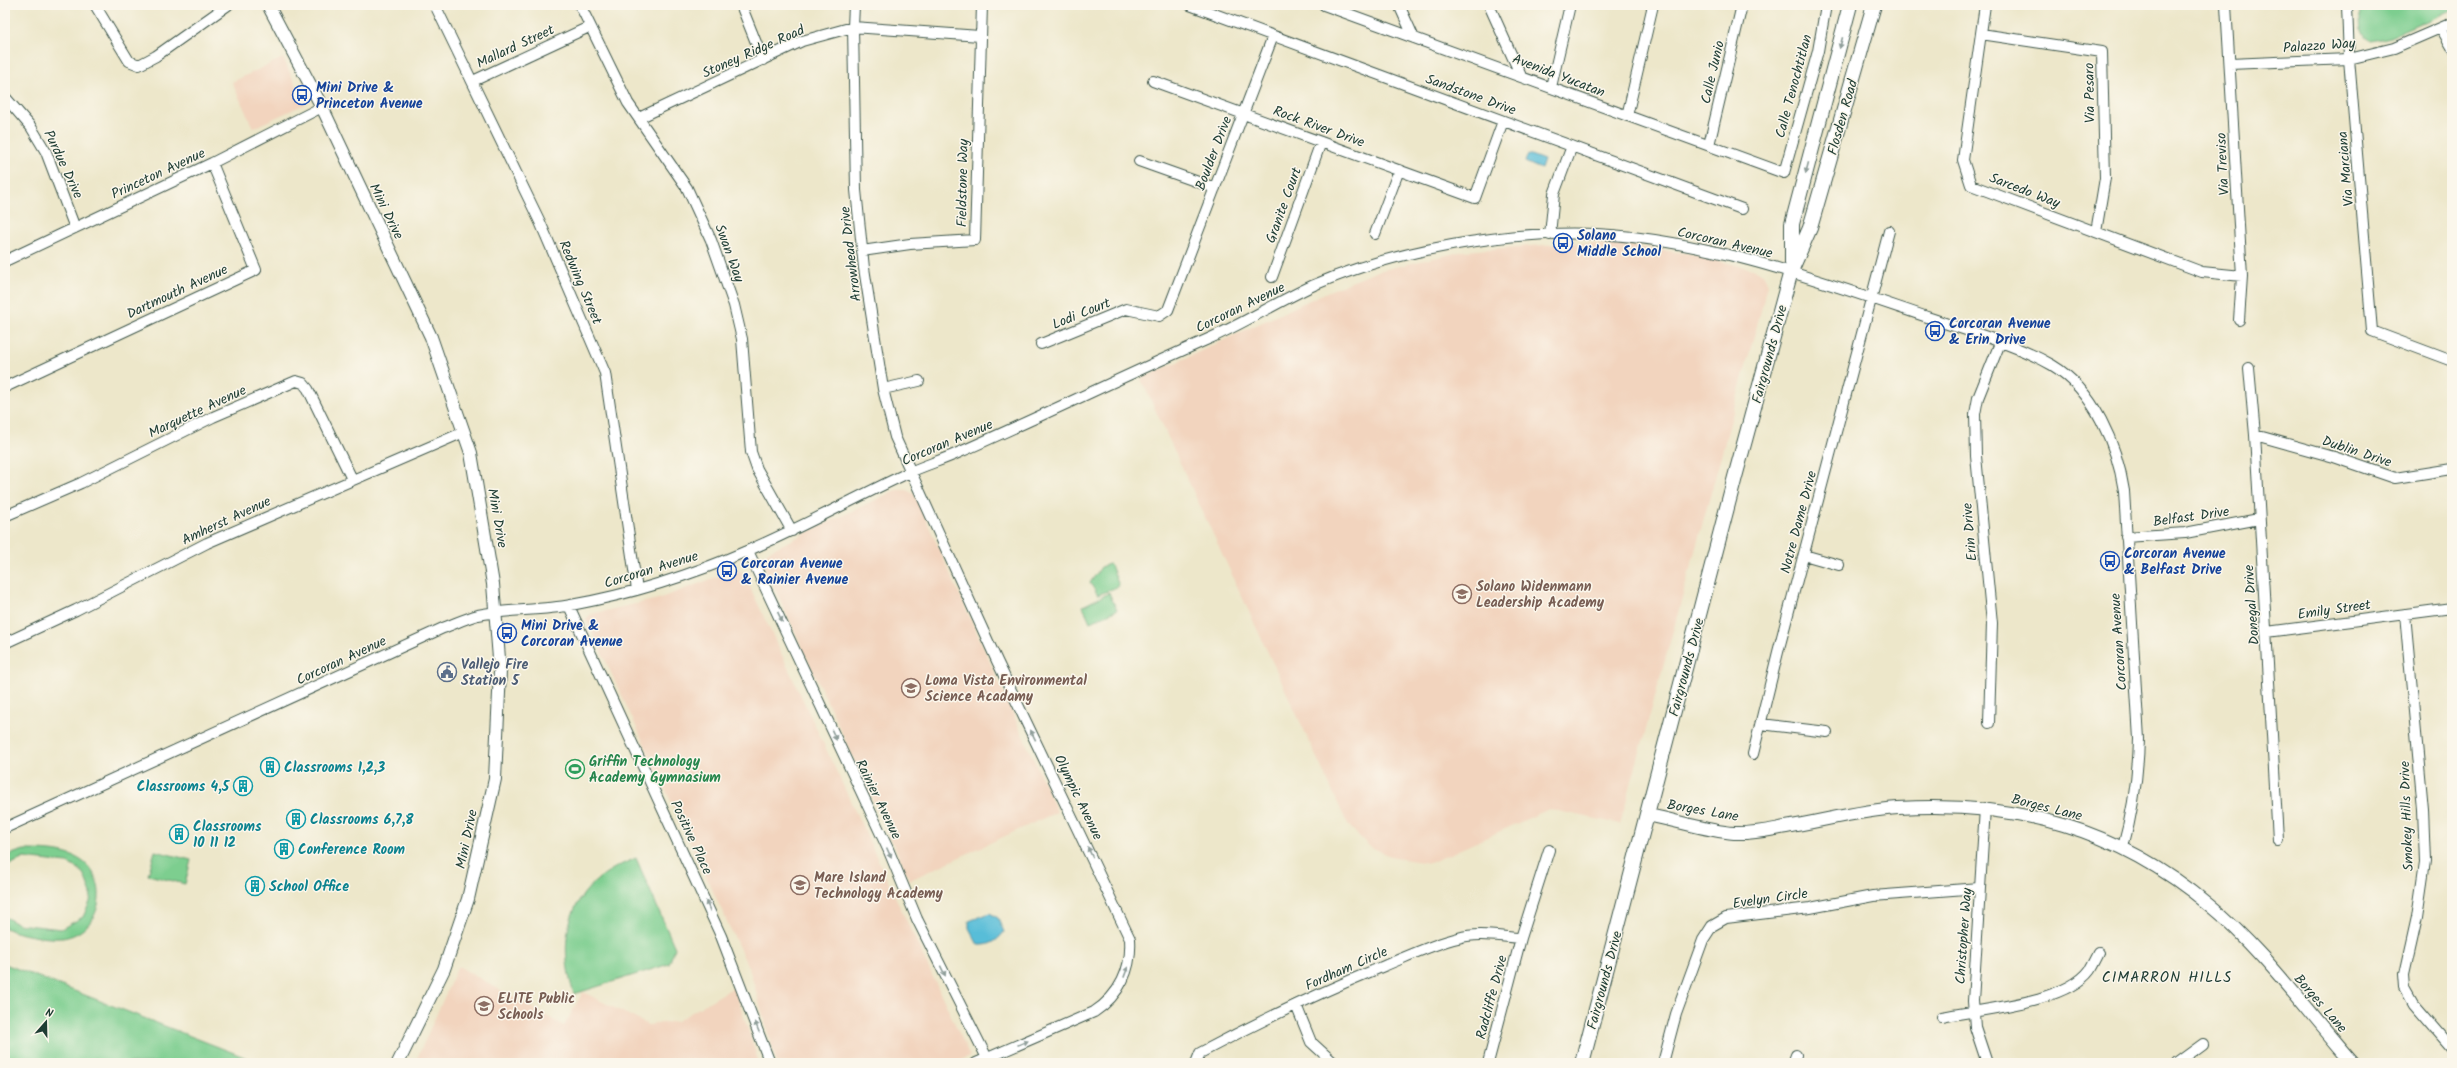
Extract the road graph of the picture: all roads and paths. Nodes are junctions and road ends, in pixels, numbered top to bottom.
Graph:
1 (95, 5) edge
2 (228, 5) edge
3 (268, 5) edge
4 (435, 5) edge
5 (580, 5) edge
6 (741, 5) edge
7 (854, 5) edge
8 (982, 5) edge
9 (1190, 5) edge
10 (1324, 5) edge
11 (1399, 5) edge
12 (1489, 5) edge
13 (1570, 5) edge
14 (1653, 5) edge
15 (1742, 5) edge
16 (1850, 5) edge
17 (1874, 5) edge
18 (1985, 5) edge
19 (2226, 5) edge
20 (2347, 5) edge
21 (1822, 6) edge
22 (2452, 23) edge
23 (589, 27) junction
24 (853, 28) junction
25 (2441, 28) junction
26 (1981, 34) junction
27 (980, 36) junction
28 (1273, 36) junction
29 (1414, 38) junction
30 (2452, 47) edge
31 (2349, 59) junction
32 (762, 60) junction
33 (2230, 64) junction
34 (1521, 76) junction
35 (473, 81) junction
36 (1153, 81) dead end
37 (1551, 87) junction
38 (5, 97) edge
39 (322, 107) junction
40 (1243, 114) junction
41 (1627, 116) junction
42 (639, 118) junction
43 (1503, 121) junction
44 (1321, 142) junction
45 (1708, 145) junction
46 (1572, 146) junction
47 (1140, 161) dead end
48 (212, 164) junction
49 (1399, 170) junction
50 (1784, 174) joint
51 (1215, 188) junction
52 (1742, 209) dead end
53 (1792, 224) joint
54 (75, 228) junction
55 (1810, 228) joint
56 (1889, 231) dead end
57 (2096, 232) junction
58 (1375, 234) dead end
59 (1550, 235) junction
60 (862, 251) junction
61 (5, 261) edge
62 (1791, 271) junction
63 (2242, 276) junction
64 (1272, 277) dead end
65 (1180, 280) joint
66 (1872, 298) junction
67 (2239, 320) dead end
68 (2000, 343) junction
69 (1041, 344) dead end
70 (2452, 360) edge
71 (2249, 368) dead end
72 (919, 381) dead end
73 (5, 387) edge
74 (883, 389) junction
75 (464, 432) junction
76 (2255, 435) junction
77 (2452, 469) edge
78 (910, 472) junction
79 (352, 479) junction
80 (5, 516) edge
81 (2259, 519) junction
82 (792, 531) junction
83 (2126, 537) junction
84 (748, 550) junction
85 (1804, 555) junction
86 (1839, 566) dead end
87 (637, 590) junction
88 (569, 606) junction
89 (2452, 608) edge
90 (496, 613) junction
91 (2404, 614) junction
92 (2267, 632) junction
93 (5, 644) edge
94 (1989, 723) dead end
95 (1761, 724) junction
96 (1827, 732) dead end
97 (1753, 754) dead end
98 (1985, 808) junction
99 (1647, 815) junction
100 (5, 828) edge
101 (2278, 840) dead end
102 (2123, 847) junction
103 (1549, 850) dead end
104 (1980, 888) junction
105 (1521, 938) junction
106 (2099, 953) dead end
107 (1296, 1005) junction
108 (1973, 1010) junction
109 (1942, 1017) dead end
110 (2203, 1044) dead end
111 (2452, 1048) edge
112 (987, 1058) junction
113 (398, 1063) edge
114 (770, 1063) edge
115 (976, 1063) edge
116 (1196, 1063) edge
117 (1334, 1063) edge
118 (1488, 1063) edge
119 (1582, 1063) edge
120 (1663, 1063) edge
121 (1987, 1063) edge
122 (2177, 1063) edge
123 (2353, 1063) edge

1 - 2 street
3 - 39 street, Mini Drive
4 - 35 street, Redwing Street
5 - 23 street, Swan Way
6 - 32 street
7 - 24 street, Arrowhead Drive
8 - 27 street
9 - 28 street, Sandstone Drive
10 - 29 street, Avenida Yucatan
11 - 29 street
12 - 34 street
13 - 37 street
14 - 41 street
15 - 45 street, Calle Junio
16 -> 53 main road, Flosden Road
17 - 55 main road, Flosden Road
18 - 26 street, Sarcedo Way
19 - 33 street, Via Treviso
20 - 31 street, Via Marciana
21 - 50 street, Calle Tenochtitlan
22 - 25 street, Palazzo Way
23 - 35 street, Mallard Street
23 - 42 street, Swan Way
24 - 27 street, Stoney Ridge Road
24 - 32 street, Stoney Ridge Road
24 - 60 street, Arrowhead Drive
25 - 30 street
25 - 31 street, Palazzo Way
26 - 57 street, Sarcedo Way
26 - 57 street, Via Pesaro
27 - 60 street, Fieldstone Way
28 - 40 street, Boulder Drive
28 - 43 street, Sandstone Drive
29 - 34 street, Avenida Yucatan
31 - 33 street, Palazzo Way
31 - 70 street, Via Marciana
32 - 42 street, Stoney Ridge Road
33 - 63 street, Via Treviso
34 - 37 street, Avenida Yucatan
35 - 87 street, Redwing Street
36 - 40 street, Rock River Drive
37 - 41 street, Avenida Yucatan
38 - 54 street, Purdue Drive
39 - 48 street, Princeton Avenue
39 - 75 street, Mini Drive
40 - 44 street, Rock River Drive
40 - 51 street, Boulder Drive
41 - 45 street, Avenida Yucatan
42 - 82 street, Swan Way
43 - 46 street, Sandstone Drive
43 - 49 street, Rock River Drive
44 - 49 street, Rock River Drive
44 - 64 street, Granite Court
45 - 50 street, Avenida Yucatan
46 - 52 street, Sandstone Drive
46 - 59 street
47 - 51 street
48 - 54 street, Princeton Avenue
48 - 73 street, Dartmouth Avenue
49 - 58 street
51 - 65 street, Boulder Drive
53 - 62 main road, Fairgrounds Drive
54 - 61 street, Princeton Avenue
55 - 62 main road, Fairgrounds Drive
56 - 66 street, Notre Dame Drive
57 - 63 street, Sarcedo Way
59 - 62 street, Corcoran Avenue
59 - 78 street, Corcoran Avenue
60 - 74 street, Arrowhead Drive
62 - 66 street, Corcoran Avenue
62 - 99 main road, Fairgrounds Drive
63 - 67 street, Via Treviso
65 - 69 street, Lodi Court
66 - 68 street, Corcoran Avenue
66 - 85 street, Notre Dame Drive
68 - 83 street, Corcoran Avenue
68 - 94 street, Erin Drive
71 - 76 street, Donegal Drive
72 - 74 street
74 - 78 street, Arrowhead Drive
75 - 79 street, Amherst Avenue
75 - 90 street, Mini Drive
76 - 77 street, Dublin Drive
76 - 81 street, Donegal Drive
78 - 82 street, Corcoran Avenue
112 -> 78 street, Olympic Avenue
79 - 80 street, Marquette Avenue
79 - 93 street, Amherst Avenue
81 - 83 street, Belfast Drive
81 - 92 street, Donegal Drive
82 - 84 street, Corcoran Avenue
83 - 102 street, Corcoran Avenue
84 - 87 street, Corcoran Avenue
84 -> 112 street, Rainier Avenue
85 - 86 street
85 - 95 street, Notre Dame Drive
87 - 88 street, Corcoran Avenue
88 - 90 street, Corcoran Avenue
114 -> 88 street, Positive Place
89 - 91 street, Emily Street
90 - 100 street, Corcoran Avenue
90 - 113 street, Mini Drive
91 - 92 street, Emily Street
91 - 111 street, Smokey Hills Drive
92 - 101 street, Donegal Drive
95 - 96 street
95 - 97 street, Notre Dame Drive
98 - 99 street, Borges Lane
98 - 102 street, Borges Lane
98 - 104 street, Christopher Way
99 - 119 main road, Fairgrounds Drive
102 - 123 street, Borges Lane
103 - 105 street, Radcliffe Drive
104 - 108 street, Christopher Way
104 - 120 street, Evelyn Circle
105 - 107 street, Fordham Circle
105 - 118 street, Radcliffe Drive
106 - 108 street
107 - 116 street, Fordham Circle
107 - 117 street
108 - 109 street
108 - 121 street, Christopher Way
110 - 122 street
112 - 115 street, Olympic Avenue

